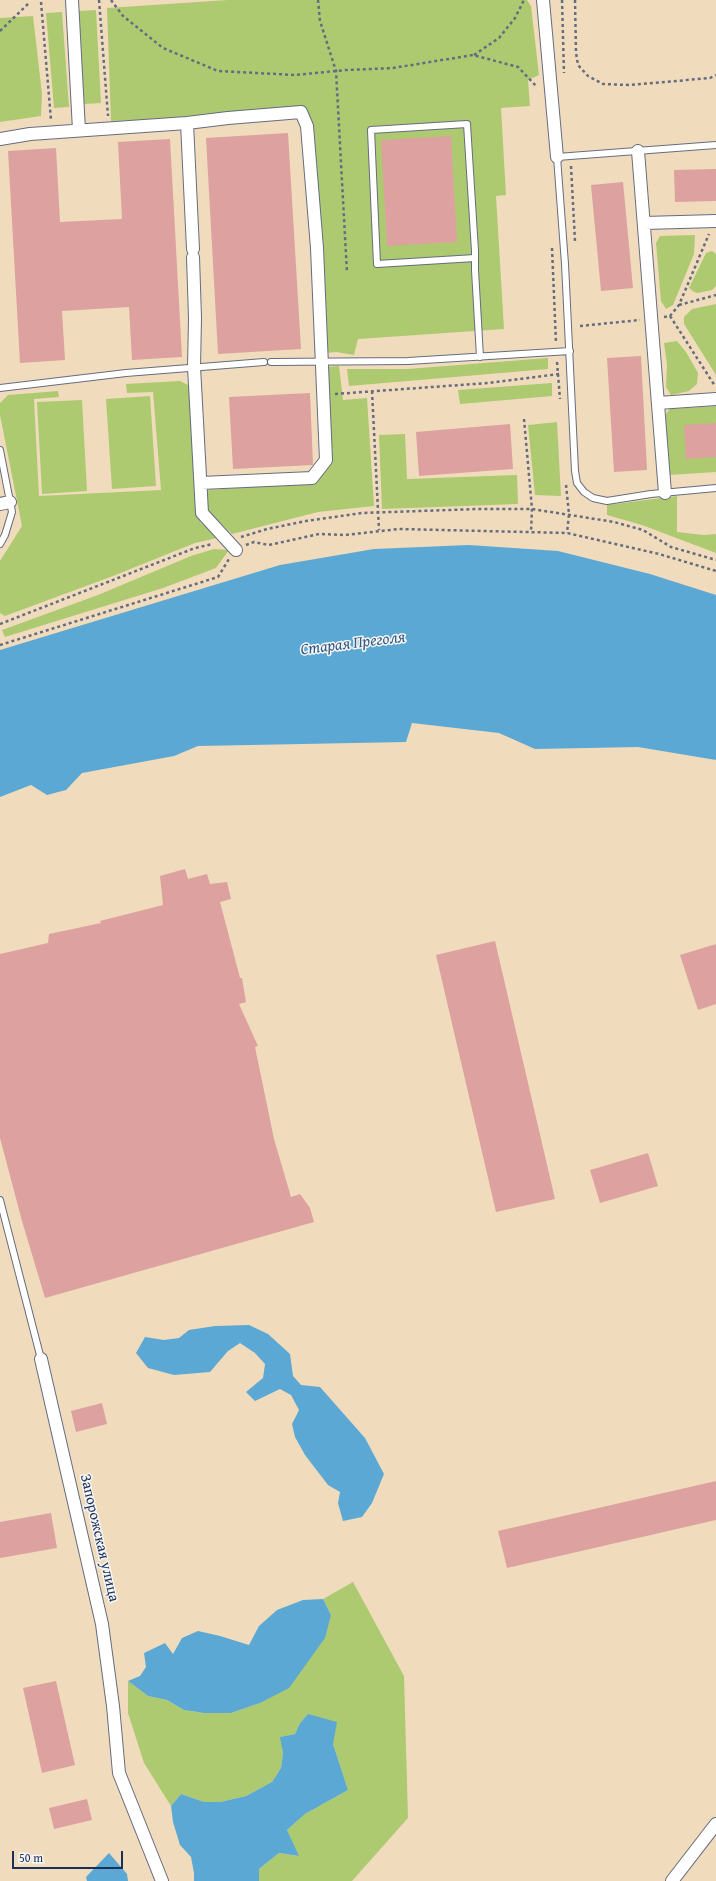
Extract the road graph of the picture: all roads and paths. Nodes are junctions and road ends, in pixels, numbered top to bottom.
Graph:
1 (72, 0) edge
2 (99, 0) edge
3 (111, 0) edge
4 (318, 0) edge
5 (524, 0) edge
6 (543, 0) edge
7 (562, 0) edge
8 (575, 0) edge
9 (41, 2) dead end
10 (29, 3) dead end
11 (0, 31) edge
12 (473, 55) junction
13 (336, 71) junction
14 (564, 75) dead end
15 (716, 75) edge
16 (541, 91) dead end
17 (187, 123) junction
18 (109, 128) junction
19 (79, 130) junction
20 (52, 132) junction
21 (0, 139) edge
22 (716, 145) edge
23 (638, 151) junction
24 (570, 156) junction
25 (557, 157) junction
26 (716, 221) edge
27 (644, 223) junction
28 (575, 242) dead end
29 (552, 243) dead end
30 (475, 258) junction
31 (347, 273) dead end
32 (716, 295) edge
33 (679, 305) junction
34 (670, 316) junction
35 (652, 318) junction
36 (579, 319) dead end
37 (580, 326) junction
38 (580, 334) dead end
39 (570, 351) junction
40 (556, 352) junction
41 (480, 357) junction
42 (320, 361) junction
43 (264, 362) dead end
44 (271, 362) dead end
45 (194, 367) junction
46 (558, 374) junction
47 (571, 374) junction
48 (716, 387) edge
49 (0, 388) edge
50 (372, 391) junction
51 (322, 395) junction
52 (716, 399) edge
53 (560, 402) dead end
54 (658, 403) junction
55 (524, 419) dead end
56 (0, 450) edge
57 (201, 483) junction
58 (566, 484) dead end
59 (716, 488) edge
60 (665, 493) junction
61 (5, 503) edge
62 (532, 509) junction
63 (379, 513) junction
64 (569, 514) junction
65 (379, 530) junction
66 (531, 532) junction
67 (567, 533) junction
68 (227, 541) junction
69 (0, 544) edge
70 (236, 550) junction
71 (716, 560) edge
72 (716, 571) edge
73 (0, 624) edge
74 (0, 645) edge
75 (0, 1200) edge
76 (41, 1359) joint
77 (716, 1824) edge
78 (162, 1881) edge
79 (672, 1881) edge

1 - 19 street
2 - 18 path
3 - 13 path
4 - 13 path
5 - 12 path
6 - 25 street
7 - 14 path
8 - 15 path
9 - 20 path
10 - 11 path
12 - 13 path
12 - 16 path
13 - 31 path
17 - 18 street
17 - 42 street
17 - 45 street
18 - 19 street
19 - 20 street
20 - 21 street
22 - 23 lane
23 - 24 lane
23 - 27 street
24 - 25 lane
24 - 28 path
25 - 39 lane
26 - 27 street
26 - 33 path
27 - 35 street
29 - 40 path
30 - 30 lane
30 - 41 lane
32 - 33 path
33 - 34 path
34 - 35 path
34 - 48 path
35 - 37 path
35 - 54 street
36 - 37 path
37 - 38 path
39 - 40 lane
39 - 47 lane
40 - 41 lane
40 - 46 path
41 - 42 lane
42 - 44 lane
42 - 51 street
43 - 45 lane
45 - 49 lane
45 - 57 street
46 - 47 path
46 - 50 path
46 - 53 path
47 - 60 lane
50 - 51 path
50 - 63 path
51 - 57 street
52 - 54 street
54 - 60 street
55 - 62 path
56 - 61 lane
57 - 68 street
58 - 64 path
59 - 60 lane
61 - 69 lane
62 - 63 path
62 - 64 path
62 - 66 path
63 - 65 path
63 - 68 path
64 - 67 path
64 - 71 path
65 - 66 path
65 - 70 path
66 - 67 path
67 - 72 path
68 - 70 street
68 - 73 path
70 - 74 path
75 - 76 lane, Запорожская улица
76 - 78 street, Запорожская улица
77 - 79 street

